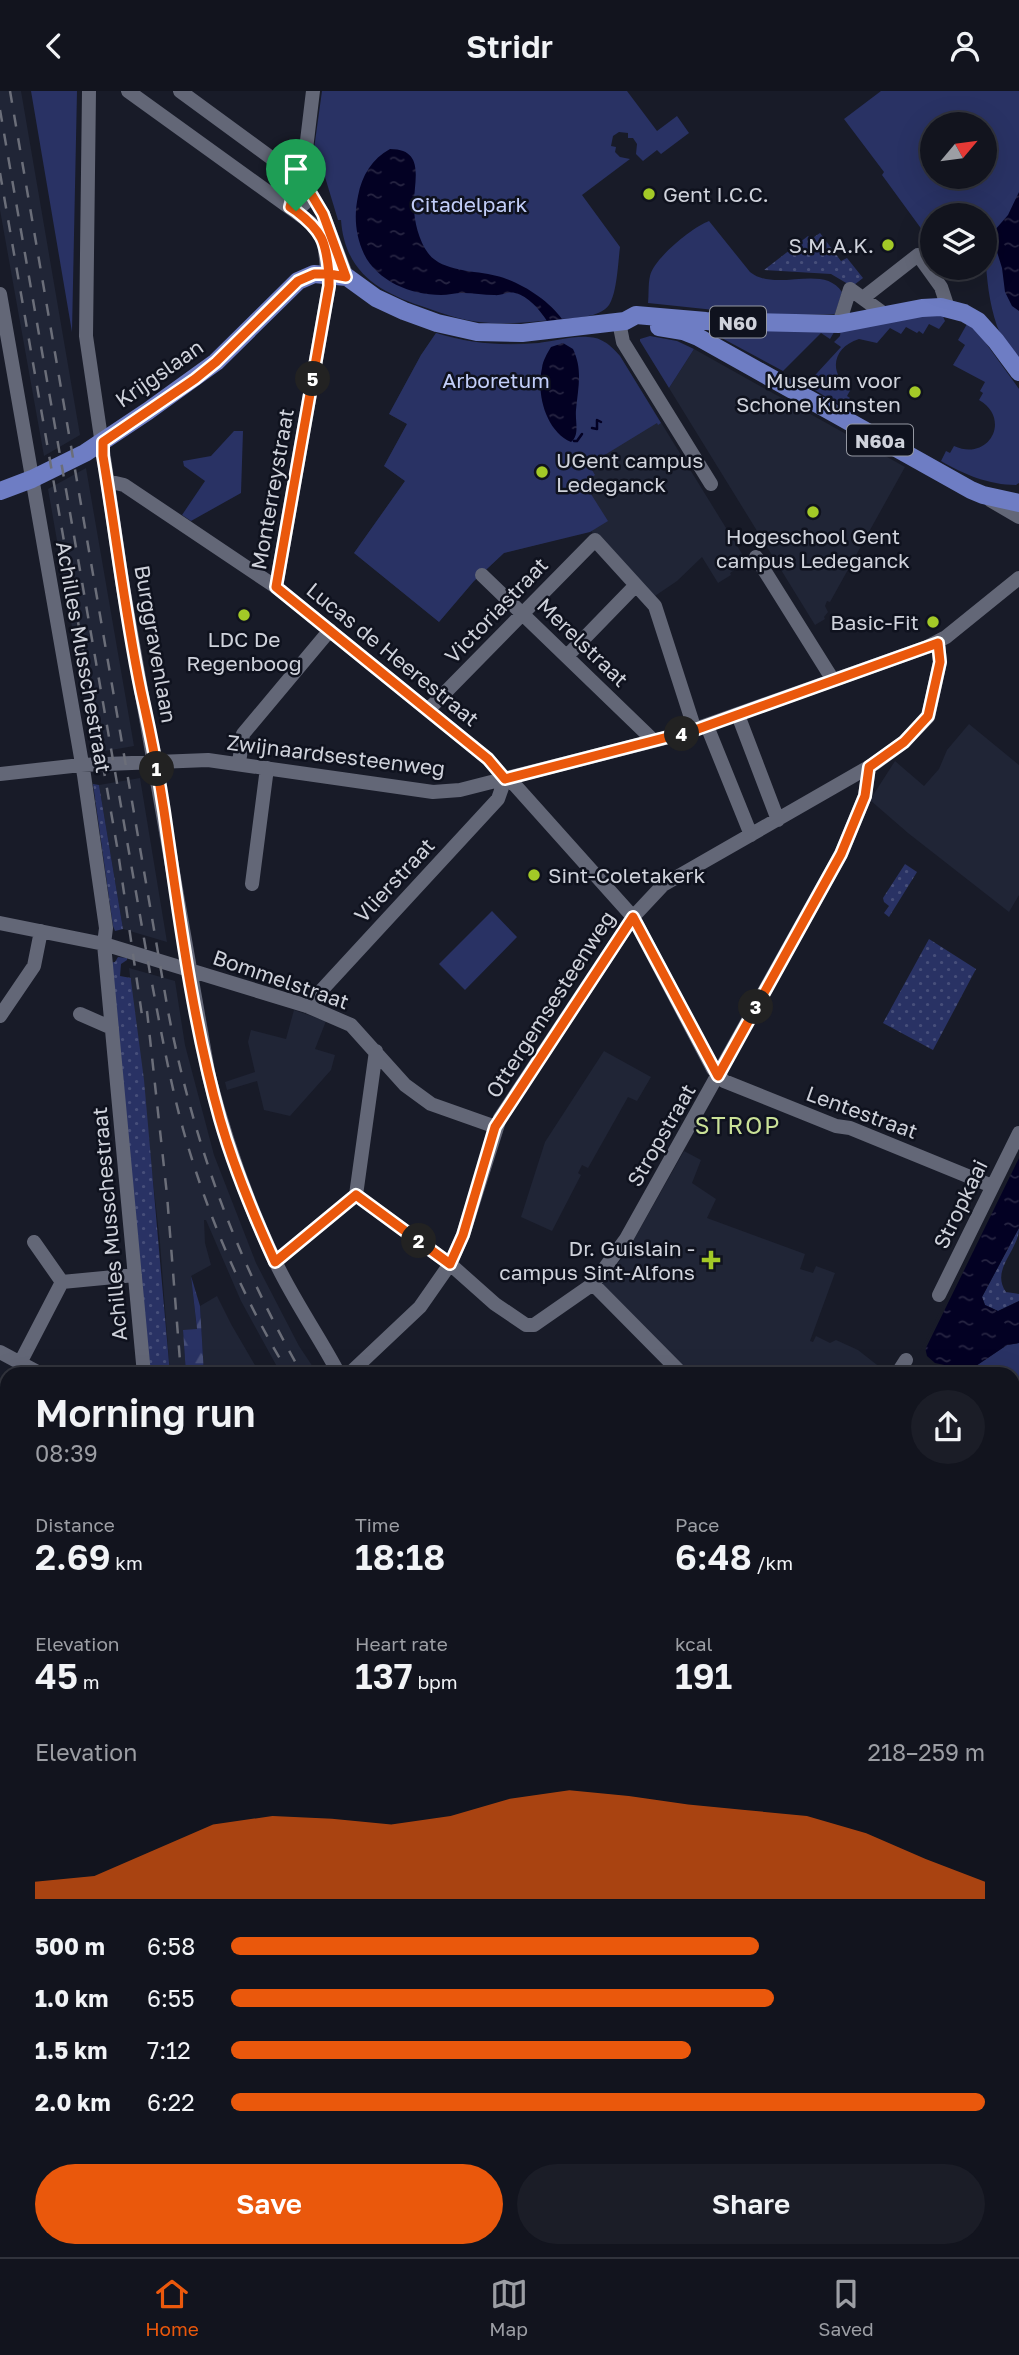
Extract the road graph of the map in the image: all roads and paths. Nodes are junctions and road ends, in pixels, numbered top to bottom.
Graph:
1 (128, 91) edge
2 (180, 91) edge
3 (313, 91) edge
4 (90, 94) edge
5 (304, 182) junction
6 (293, 209) junction
7 (338, 275) junction
8 (0, 294) edge
9 (863, 298) junction
10 (948, 308) junction
11 (887, 316) junction
12 (627, 319) junction
13 (839, 324) junction
14 (1019, 372) edge
15 (103, 442) junction
16 (32, 479) junction
17 (107, 481) junction
18 (711, 484) dead end
19 (0, 491) edge
20 (1019, 491) edge
21 (991, 498) junction
22 (1019, 503) edge
23 (1019, 517) edge
24 (756, 557) dead end
25 (482, 575) dead end
26 (1019, 578) edge
27 (636, 585) junction
28 (276, 587) junction
29 (523, 613) junction
30 (330, 630) junction
31 (938, 643) junction
32 (568, 656) junction
33 (833, 680) junction
34 (428, 710) junction
35 (738, 715) junction
36 (701, 728) junction
37 (653, 740) junction
38 (156, 761) junction
39 (239, 763) junction
40 (81, 765) junction
41 (869, 767) junction
42 (267, 768) junction
43 (0, 774) edge
44 (505, 779) junction
45 (778, 820) junction
46 (751, 835) junction
47 (252, 884) dead end
48 (633, 917) junction
49 (0, 923) edge
50 (41, 930) junction
51 (104, 944) junction
52 (189, 970) junction
53 (307, 1006) junction
54 (80, 1014) dead end
55 (0, 1016) edge
56 (112, 1028) junction
57 (376, 1051) junction
58 (718, 1076) junction
59 (495, 1127) junction
60 (1019, 1133) edge
61 (992, 1186) junction
62 (356, 1195) junction
63 (34, 1242) dead end
64 (275, 1262) junction
65 (450, 1264) junction
66 (135, 1275) junction
67 (62, 1282) junction
68 (593, 1284) junction
69 (939, 1295) dead end
70 (0, 1352) edge
71 (906, 1360) dead end
72 (20, 1363) junction
73 (28, 1367) edge
74 (143, 1367) edge
75 (335, 1367) edge
76 (356, 1367) edge
77 (675, 1367) edge
78 (902, 1367) edge

1 - 6 street
2 - 5 street
3 - 5 street
4 - 15 street, Burggravenlaan
5 - 6 street
5 - 7 street
6 - 7 street
7 - 12 main road, N60
7 - 15 main road, Krijgslaan
7 - 28 street, Monterreystraat
8 - 16 street, Achilles Musschestraat
9 - 10 street
9 - 11 street
9 - 13 street
10 - 11 main road, N60
10 - 14 main road
11 - 13 main road, N60
12 - 13 main road, N60
12 - 18 street
12 - 21 main road, N60a
15 - 16 main road, Krijgslaan
15 - 17 street, Burggravenlaan
16 - 19 main road, Krijgslaan
16 - 40 street, Achilles Musschestraat
17 - 28 street, Lucas de Heerestraat
17 - 38 street, Burggravenlaan
20 - 21 main road
21 - 22 main road, N60a
21 - 23 street
24 - 33 street
25 - 29 street, Merelstraat
26 - 31 street, Zwijnaardsesteenweg
27 - 29 street, Victoriastraat
27 - 32 street
27 - 36 street
28 - 30 street, Lucas de Heerestraat
29 - 32 street, Merelstraat
29 - 34 street, Victoriastraat
30 - 34 street, Lucas de Heerestraat
30 - 39 street
31 - 33 street, Zwijnaardsesteenweg
31 - 41 street, Ottergemsesteenweg
32 - 37 street, Merelstraat
33 - 35 street, Zwijnaardsesteenweg
34 - 44 street, Lucas de Heerestraat
35 - 36 street, Zwijnaardsesteenweg
35 - 45 street
36 - 37 street, Zwijnaardsesteenweg
36 - 46 street
37 - 44 street, Zwijnaardsesteenweg
38 - 39 street, Zwijnaardsesteenweg
38 - 40 street, Zwijnaardsesteenweg
38 - 52 street, Burggravenlaan
39 - 42 street, Zwijnaardsesteenweg
40 - 43 street, Zwijnaardsesteenweg
40 - 51 street, Achilles Musschestraat
41 - 45 street, Ottergemsesteenweg
41 - 58 street, Stropstraat
42 - 44 street, Zwijnaardsesteenweg
42 - 47 street
44 - 48 street, Lucas de Heerestraat
44 - 53 street, Vlierstraat
45 - 46 street, Ottergemsesteenweg
46 - 48 street, Ottergemsesteenweg
48 - 58 street, Lucas de Heerestraat
48 - 59 street, Ottergemsesteenweg
49 - 50 street, Bommelstraat
50 - 51 street, Bommelstraat
50 - 55 street
51 - 52 street, Bommelstraat
51 - 56 street, Achilles Musschestraat
52 - 53 street, Bommelstraat
52 - 64 street, Burggravenlaan
53 - 57 street, Bommelstraat
54 - 56 street
56 - 66 street, Achilles Musschestraat
57 - 59 street, Bommelstraat
57 - 62 street
58 - 61 street, Lentestraat
58 - 68 street, Stropstraat
59 - 65 street, Ottergemsesteenweg
60 - 61 street, Stropkaai
61 - 69 street, Stropkaai
62 - 64 street
62 - 65 street
63 - 67 street
64 - 75 street, Burggravenlaan
65 - 68 street, Stropstraat
65 - 76 street, Ottergemsesteenweg
66 - 67 street
66 - 74 street, Achilles Musschestraat
67 - 72 street
68 - 77 street
70 - 72 street
71 - 78 street
72 - 73 street

